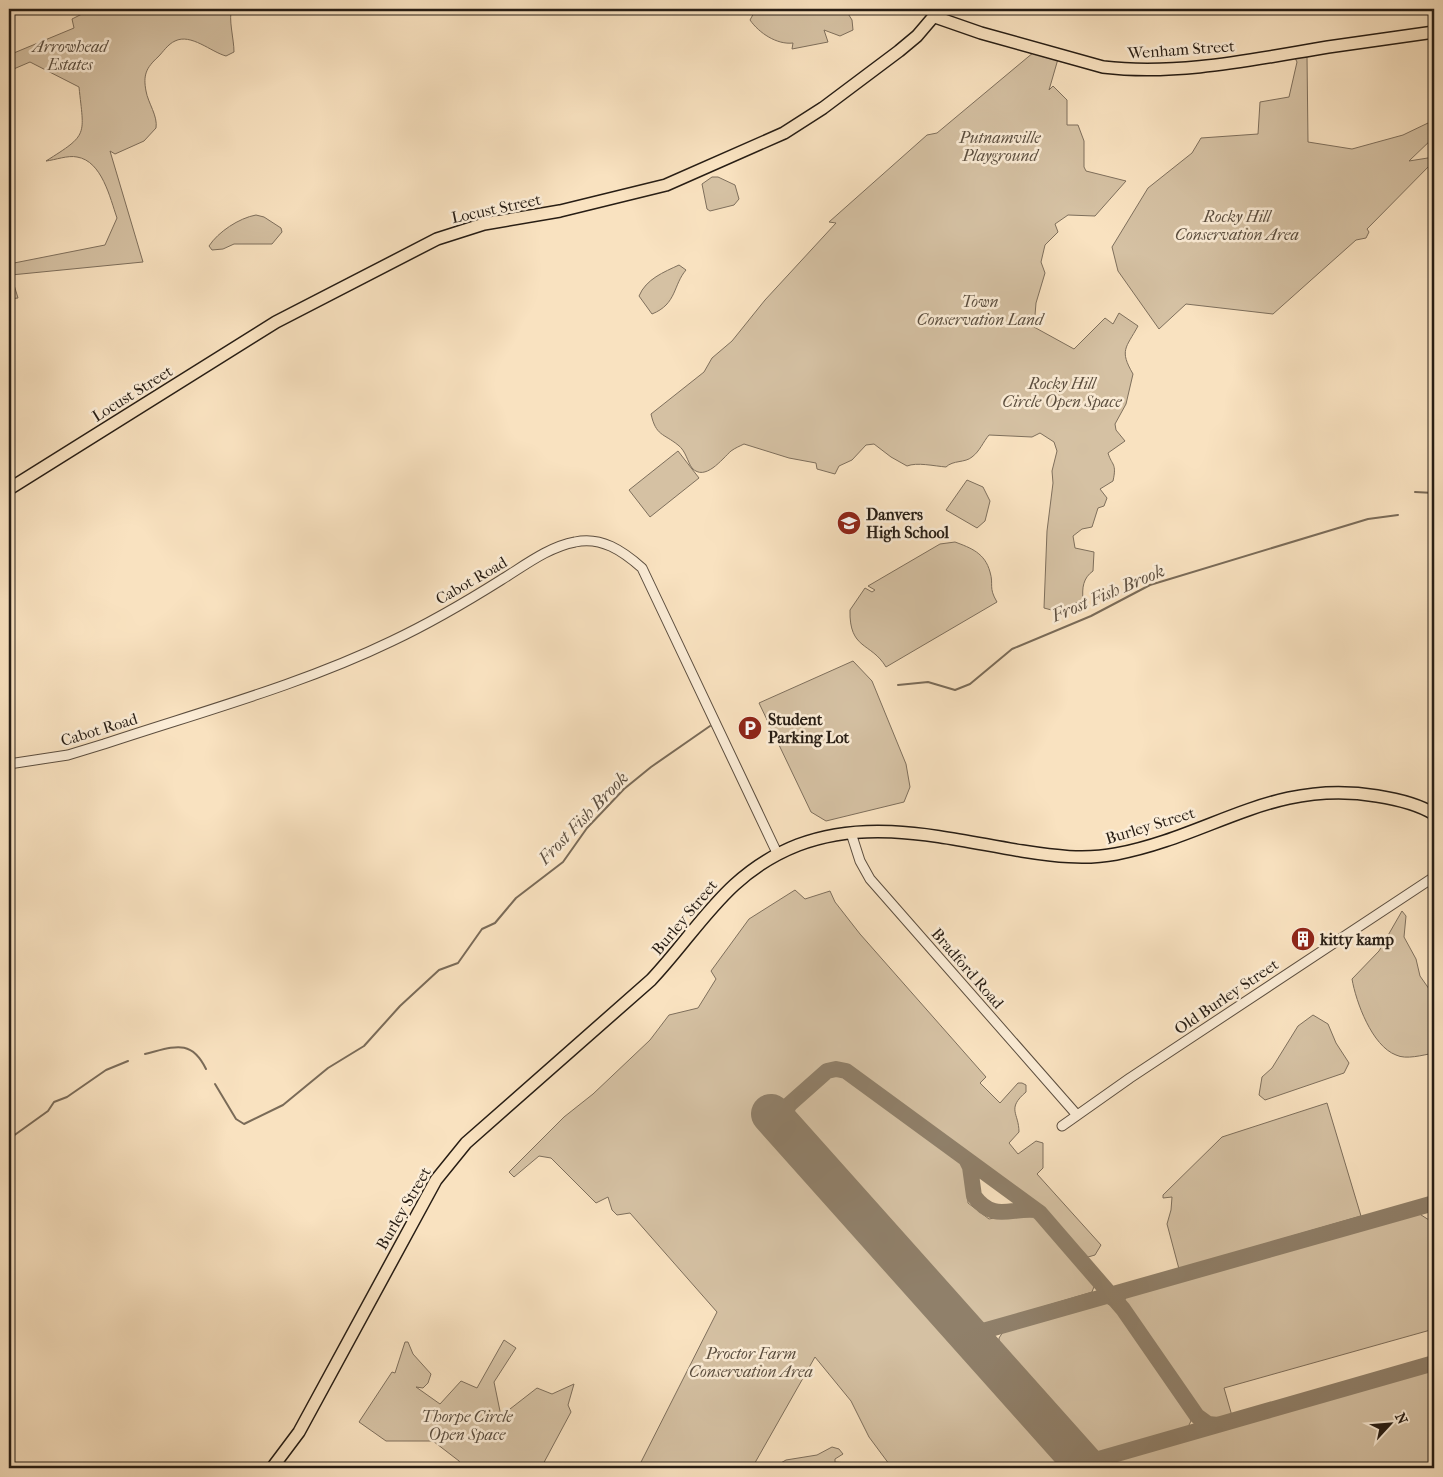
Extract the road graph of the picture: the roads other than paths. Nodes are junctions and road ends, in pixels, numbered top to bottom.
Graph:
1 (937, 13) edge
2 (1434, 32) edge
3 (9, 489) edge
4 (9, 764) edge
5 (1434, 814) edge
6 (850, 833) junction
7 (778, 855) junction
8 (1434, 877) edge
9 (1077, 1114) junction
10 (1062, 1126) dead end
11 (272, 1468) edge

1 - 2 main road, Wenham Street
1 - 3 main road, Locust Street
4 - 7 street, Cabot Road
5 - 6 main road, Burley Street
6 - 7 main road, Burley Street
6 - 9 street, Bradford Road
7 - 11 main road, Burley Street
8 - 9 street, Old Burley Street
9 - 10 street, Old Burley Street

